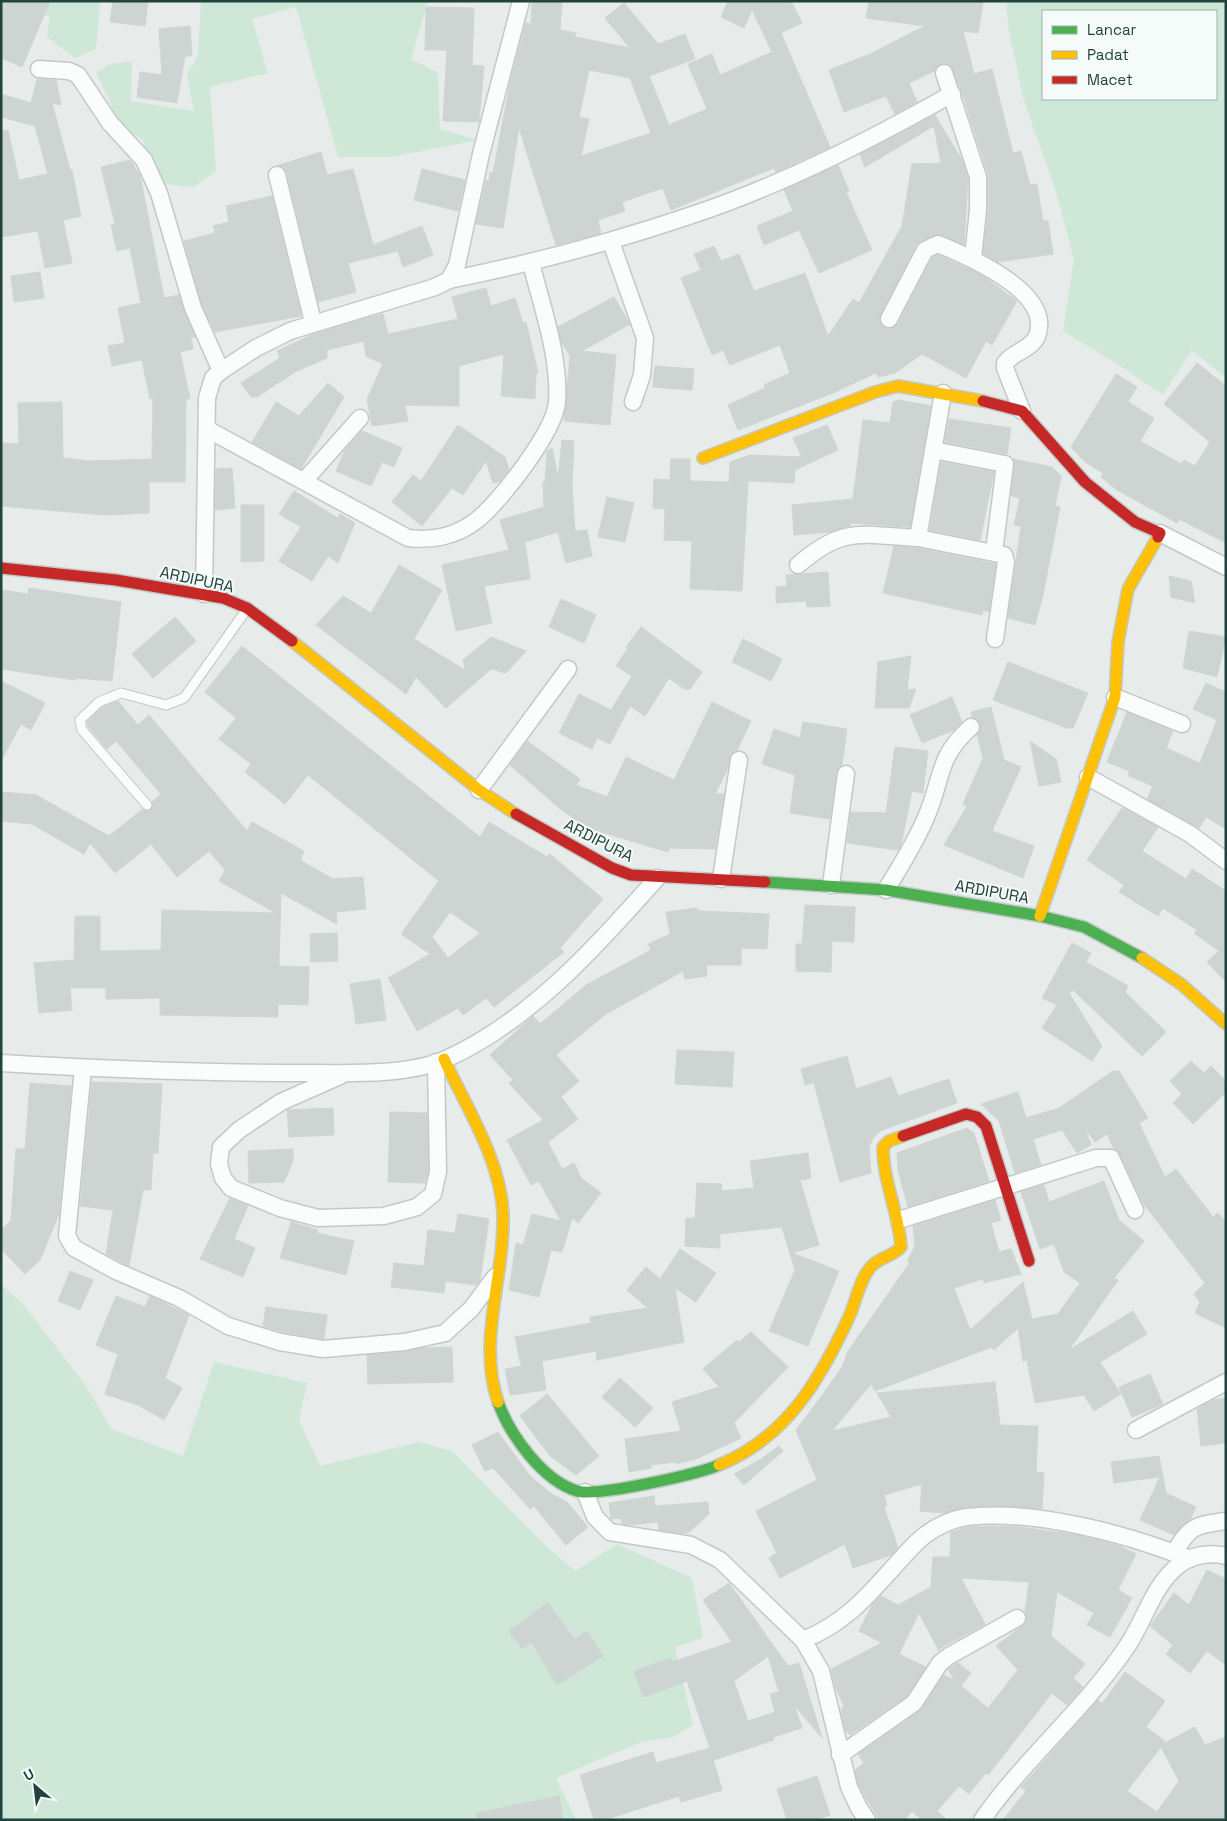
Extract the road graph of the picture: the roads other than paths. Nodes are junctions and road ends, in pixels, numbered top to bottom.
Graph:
1 (521, 1) edge
2 (39, 70) dead end
3 (944, 73) dead end
4 (952, 94) junction
5 (277, 175) dead end
6 (611, 242) junction
7 (973, 258) junction
8 (531, 263) junction
9 (449, 280) junction
10 (889, 319) dead end
11 (313, 322) junction
12 (221, 371) junction
13 (943, 393) junction
14 (633, 402) dead end
15 (1022, 411) junction
16 (360, 418) dead end
17 (207, 429) junction
18 (933, 450) junction
19 (703, 458) dead end
20 (304, 481) junction
21 (1160, 533) junction
22 (918, 538) junction
23 (994, 552) junction
24 (798, 565) dead end
25 (1226, 567) edge
26 (1, 568) edge
27 (204, 594) junction
28 (247, 608) junction
29 (995, 639) dead end
30 (568, 669) dead end
31 (1115, 697) junction
32 (1182, 724) dead end
33 (971, 727) dead end
34 (739, 760) dead end
35 (846, 774) dead end
36 (1088, 777) junction
37 (479, 790) junction
38 (147, 804) dead end
39 (1226, 861) edge
40 (657, 878) junction
41 (721, 879) junction
42 (831, 885) junction
43 (886, 890) junction
44 (1040, 916) junction
45 (1226, 1024) edge
46 (440, 1061) junction
47 (1, 1063) edge
48 (83, 1068) junction
49 (346, 1073) junction
50 (1004, 1187) junction
51 (1135, 1210) dead end
52 (899, 1220) junction
53 (1029, 1262) dead end
54 (498, 1273) junction
55 (1226, 1382) edge
56 (1136, 1430) dead end
57 (585, 1492) junction
58 (1226, 1521) edge
59 (1174, 1553) junction
60 (1226, 1556) edge
61 (1190, 1559) junction
62 (1016, 1618) dead end
63 (803, 1640) junction
64 (840, 1756) junction
65 (867, 1820) edge
66 (982, 1820) edge

1 - 9 street
2 - 12 street
3 - 4 street
4 - 6 street
4 - 7 street
5 - 11 street
6 - 8 street
6 - 14 street
7 - 10 street
7 - 15 street
8 - 9 street
8 - 20 street
9 - 11 street
11 - 12 street
12 - 17 street
13 - 15 street
13 - 18 street
13 - 19 street
15 - 21 street
16 - 20 street
17 - 20 street
17 - 27 street
18 - 22 street
18 - 23 street
21 - 25 street
21 - 31 street
22 - 23 street
22 - 24 street
23 - 29 street
26 - 27 street, ARDIPURA
27 - 28 street, ARDIPURA
28 - 37 street, ARDIPURA
28 - 38 lane
30 - 37 street
31 - 32 street
31 - 36 street
33 - 43 street
34 - 41 street
35 - 42 street
36 - 39 street
36 - 44 street
37 - 40 street, ARDIPURA
40 - 41 street, ARDIPURA
40 - 46 street
41 - 42 street, ARDIPURA
42 - 43 street, ARDIPURA
43 - 44 street, ARDIPURA
44 - 45 street, ARDIPURA
46 - 49 street
46 - 49 street
46 - 54 street
47 - 48 street
48 - 49 street
48 - 54 street
50 - 51 street
50 - 52 street
50 - 52 street
50 - 53 street
52 - 57 street
54 - 57 street
55 - 56 street
57 - 63 street
58 - 59 street
59 - 61 street
59 - 63 street
60 - 61 street
61 - 66 street
62 - 64 street
63 - 64 street
64 - 65 street

